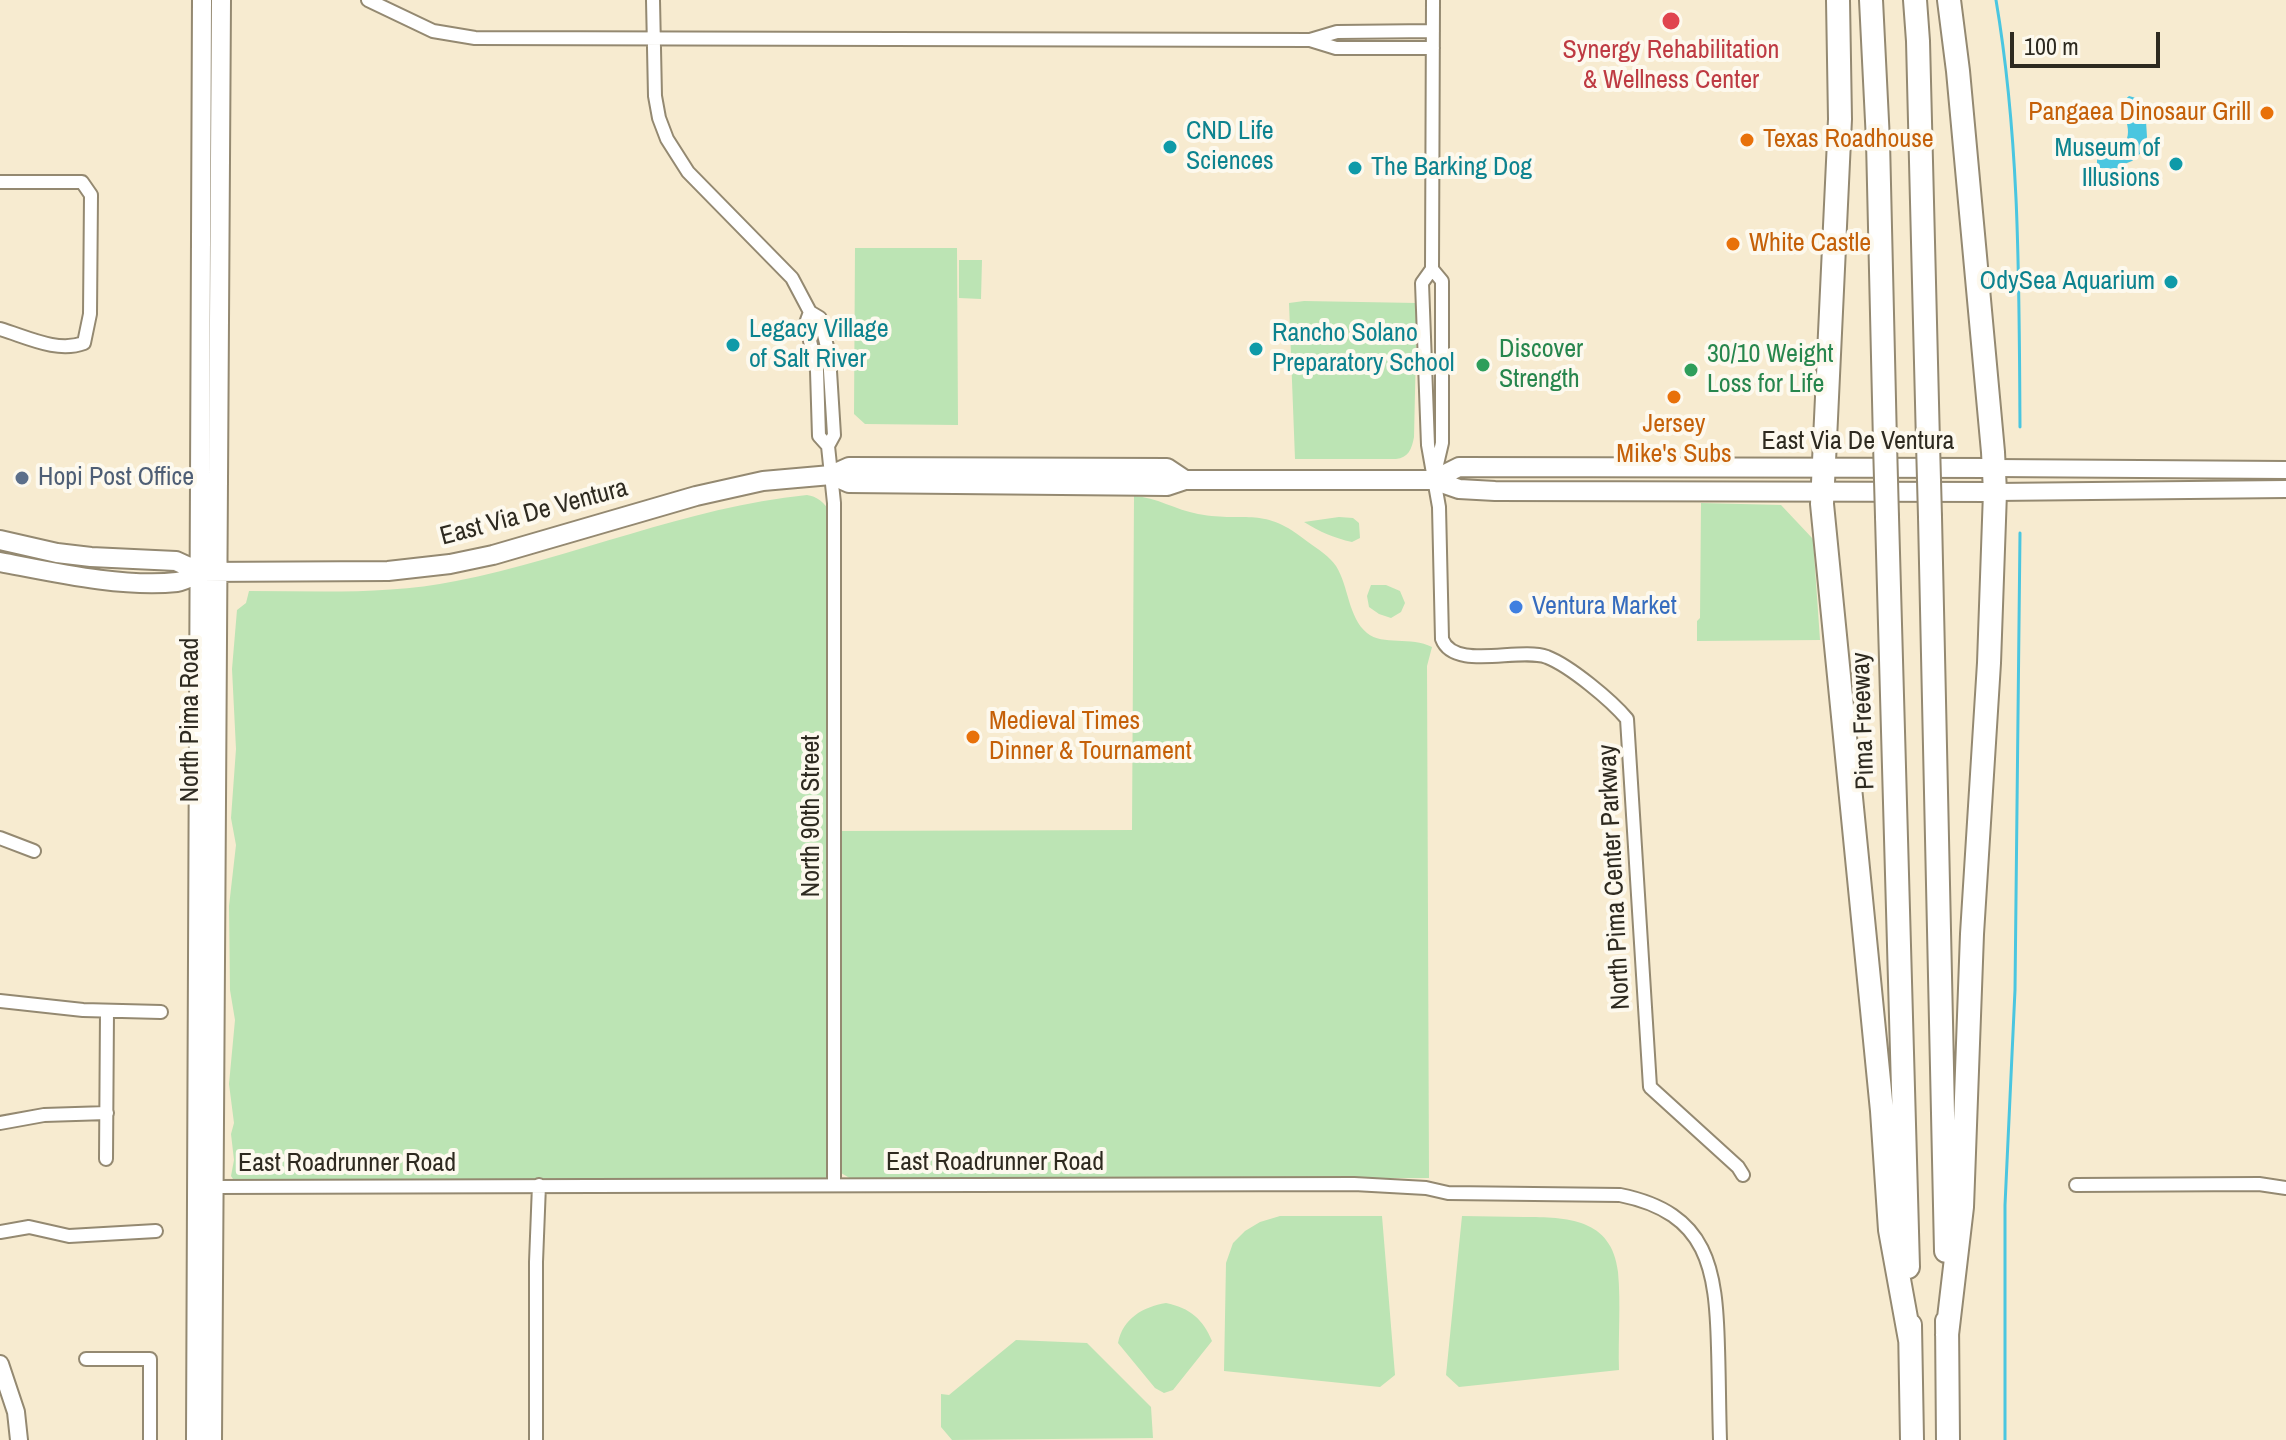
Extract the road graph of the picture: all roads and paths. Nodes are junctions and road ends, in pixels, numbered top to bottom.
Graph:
1 (202, 0) edge
2 (211, 0) edge
3 (221, 0) edge
4 (368, 0) edge
5 (653, 0) edge
6 (1433, 0) edge
7 (1838, 0) edge
8 (1871, 0) edge
9 (1915, 0) edge
10 (1949, 0) edge
11 (654, 39) junction
12 (1433, 40) junction
13 (201, 170) junction
14 (0, 182) edge
15 (1432, 269) junction
16 (0, 329) edge
17 (1823, 467) junction
18 (1994, 468) junction
19 (2286, 470) edge
20 (831, 475) junction
21 (1433, 480) junction
22 (2286, 489) edge
23 (1822, 491) junction
24 (1995, 492) junction
25 (0, 540) edge
26 (0, 562) edge
27 (219, 571) junction
28 (200, 572) junction
29 (0, 838) edge
30 (34, 851) dead end
31 (0, 1001) edge
32 (107, 1011) junction
33 (161, 1012) dead end
34 (107, 1113) junction
35 (0, 1123) edge
36 (106, 1159) dead end
37 (1743, 1175) dead end
38 (539, 1185) junction
39 (834, 1185) junction
40 (2076, 1185) dead end
41 (213, 1187) junction
42 (2286, 1188) edge
43 (156, 1231) dead end
44 (0, 1232) edge
45 (1947, 1335) junction
46 (1910, 1340) junction
47 (86, 1359) dead end
48 (0, 1364) edge
49 (19, 1440) edge
50 (150, 1440) edge
51 (196, 1440) edge
52 (212, 1440) edge
53 (536, 1440) edge
54 (1720, 1440) edge
55 (1912, 1440) edge
56 (1948, 1440) edge

1 - 13 main road, North Pima Road
2 - 13 main road
3 - 27 main road, North Pima Road
4 - 11 street
5 - 11 street, North 90th Street
6 - 12 street, North Pima Center Parkway
7 - 17 highway
8 - 46 highway, Pima Freeway, bridge
9 - 45 highway, bridge
10 - 18 highway
11 - 12 street
11 - 20 street, North 90th Street
12 - 15 street, North Pima Center Parkway
13 - 28 main road, North Pima Road
14 - 16 street
15 - 21 street, North Pima Center Parkway
15 - 21 street, North Pima Center Parkway
17 - 18 main road, East Via De Ventura
17 - 21 main road, East Via De Ventura
17 - 23 highway
18 - 19 street, East Via De Ventura
18 - 24 highway
20 - 21 main road, East Via De Ventura
20 - 27 main road, East Via De Ventura
20 - 39 street, North 90th Street
21 - 23 main road, East Via De Ventura
21 - 37 street, North Pima Center Parkway
22 - 24 street, East Via De Ventura
23 - 24 main road, East Via De Ventura
23 - 46 highway
24 - 45 highway
25 - 28 main road, East Via De Ventura
26 - 28 main road, East Via De Ventura
27 - 28 main road, East Via De Ventura
27 - 41 main road, North Pima Road
28 - 51 main road, North Pima Road
29 - 30 street
31 - 32 street
32 - 33 street
32 - 34 street
34 - 35 street
34 - 36 street
38 - 39 street, East Roadrunner Road
38 - 41 street, East Roadrunner Road
38 - 53 street
39 - 54 street, East Roadrunner Road
40 - 42 street
41 - 52 main road, North Pima Road
43 - 44 street
45 - 56 highway
46 - 55 highway, Pima Freeway
47 - 50 street
48 - 49 street

